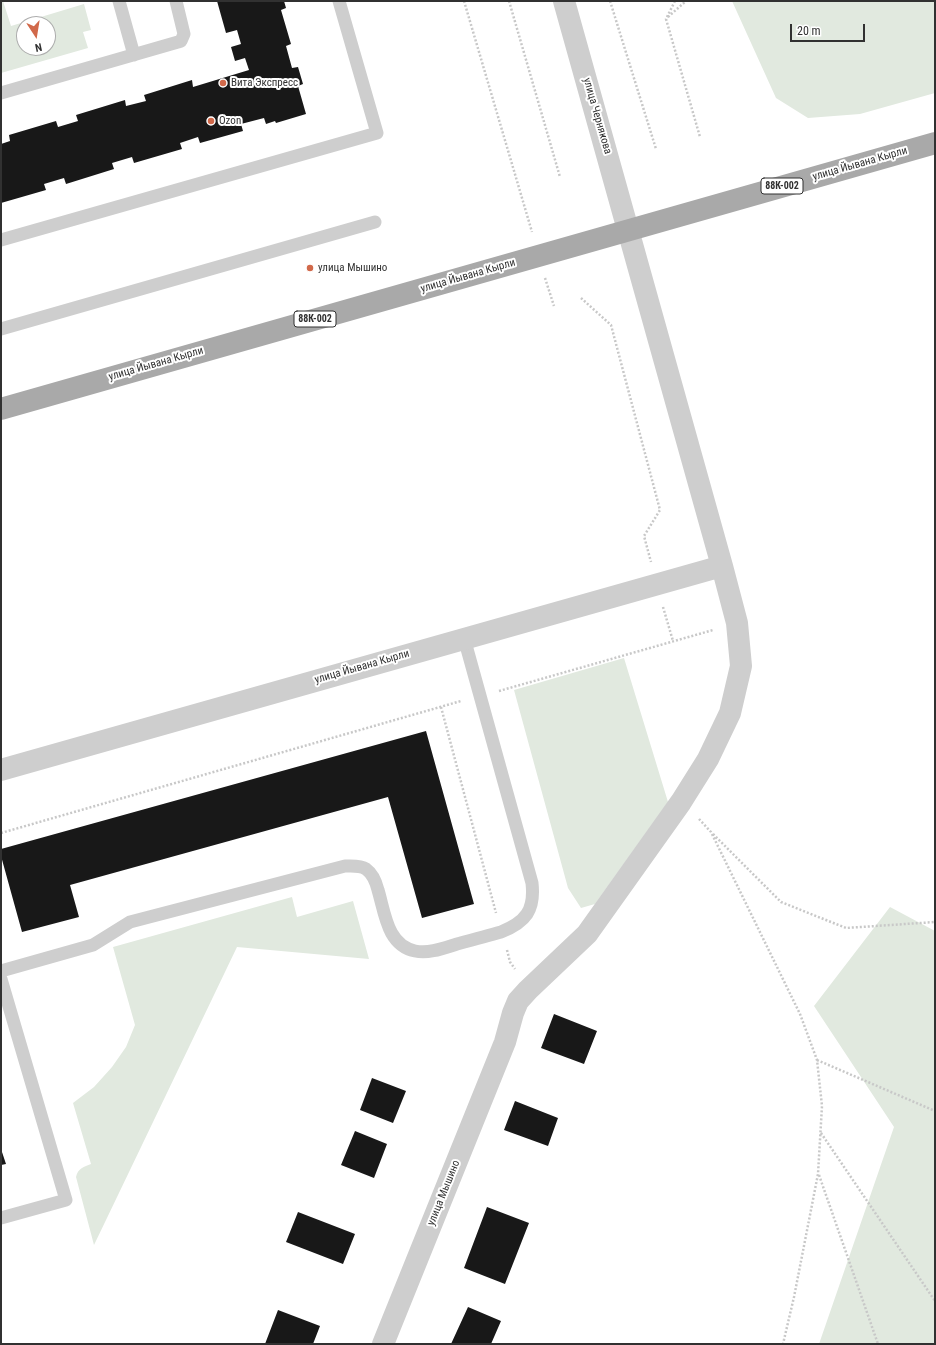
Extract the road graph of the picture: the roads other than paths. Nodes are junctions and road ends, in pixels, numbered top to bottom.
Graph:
1 (119, 1) edge
2 (176, 1) edge
3 (339, 1) edge
4 (564, 1) edge
5 (134, 55) junction
6 (1, 93) edge
7 (935, 143) edge
8 (376, 222) dead end
9 (629, 230) junction
10 (1, 240) edge
11 (1, 329) edge
12 (1, 409) edge
13 (722, 566) junction
14 (737, 623) joint
15 (464, 638) junction
16 (1, 770) edge
17 (1, 971) edge
18 (1, 979) edge
19 (1, 1218) edge
20 (383, 1344) edge

1 - 5 lane
2 - 5 lane
3 - 10 lane
4 - 9 street, улица Чернякова
5 - 6 lane
7 - 9 main road, улица Йывана Кырли / 88К-002
8 - 11 lane
9 - 12 main road, улица Йывана Кырли / 88К-002
9 - 13 street, улица Чернякова
13 - 14 street, улица Чернякова
13 - 15 street, улица Йывана Кырли
14 - 20 street, улица Мышино
15 - 16 street, улица Йывана Кырли
15 - 17 lane
18 - 19 lane

